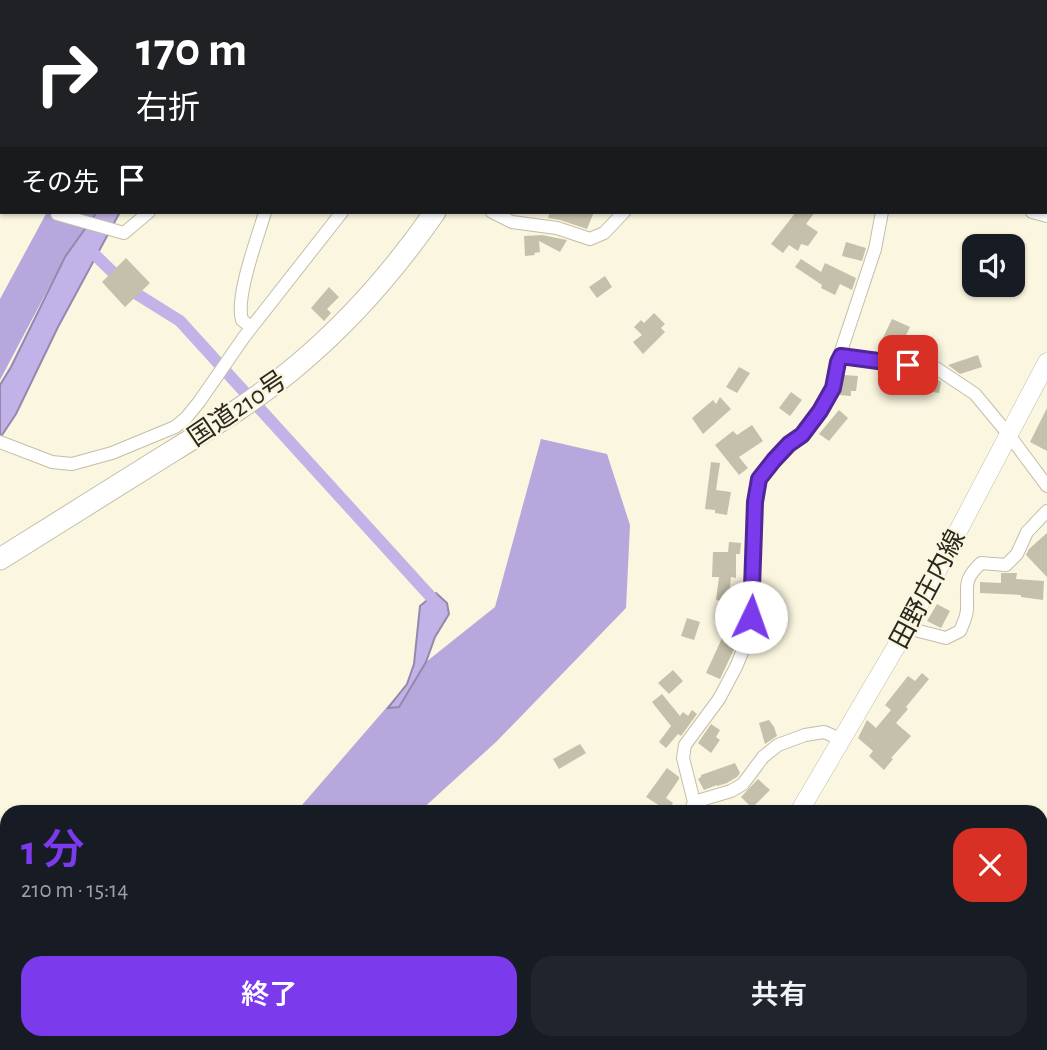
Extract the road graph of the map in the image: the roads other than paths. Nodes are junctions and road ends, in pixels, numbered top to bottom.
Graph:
1 (57, 214) dead end
2 (147, 214) edge
3 (264, 214) edge
4 (340, 214) edge
5 (434, 214) edge
6 (496, 214) edge
7 (622, 214) edge
8 (882, 214) edge
9 (251, 327) junction
10 (841, 356) junction
11 (1047, 362) edge
12 (1009, 435) junction
13 (0, 442) edge
14 (1047, 486) edge
15 (1047, 511) edge
16 (0, 559) edge
17 (907, 628) junction
18 (843, 740) junction
19 (692, 805) edge
20 (697, 805) edge
21 (803, 805) edge

1 - 2 street
3 - 9 street
4 - 9 street
5 - 16 highway, 国道210号
6 - 7 street
8 - 10 street
9 - 13 street
10 - 12 street
10 - 19 street
11 - 12 main road, 田野庄内線
12 - 14 street
12 - 17 main road, 田野庄内線
15 - 17 street
17 - 18 main road, 田野庄内線
18 - 20 street
18 - 21 main road, 田野庄内線

